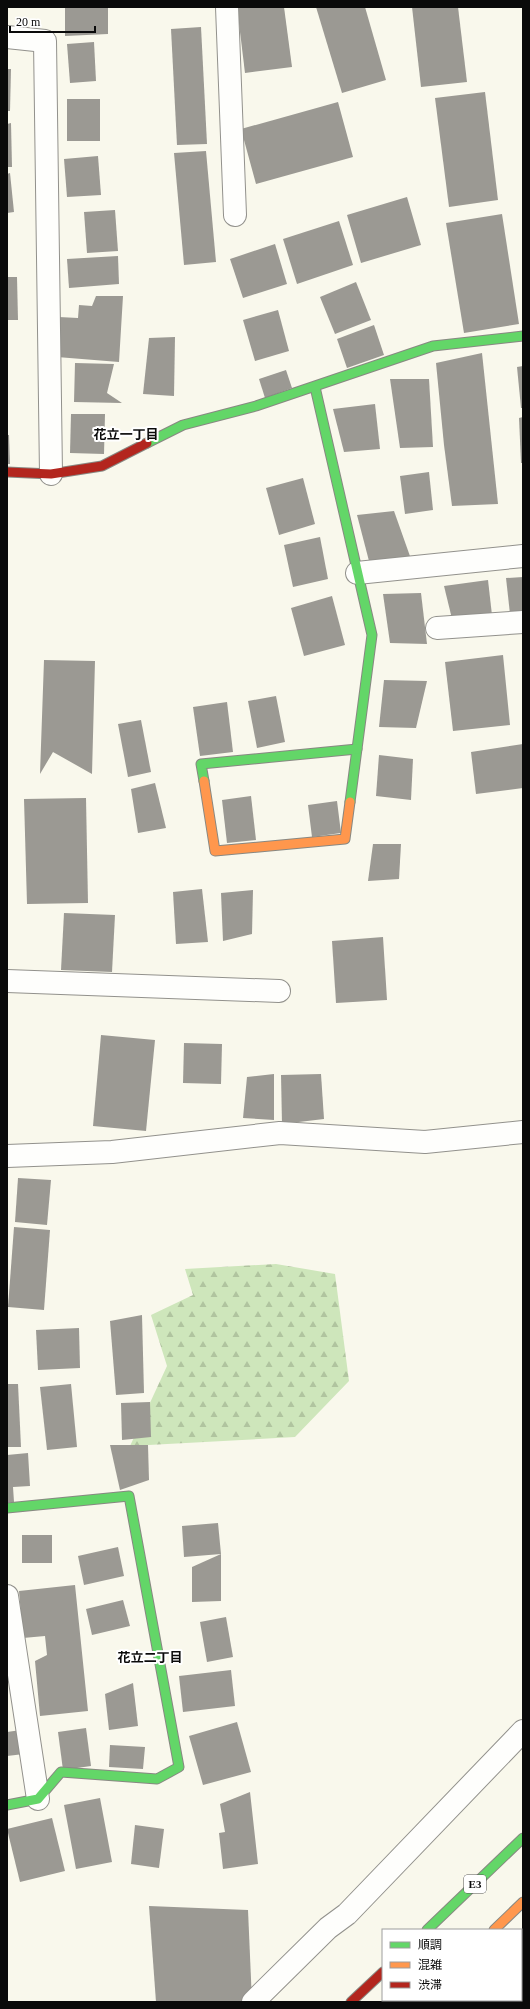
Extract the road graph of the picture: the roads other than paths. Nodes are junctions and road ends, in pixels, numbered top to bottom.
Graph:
1 (227, 7) edge
2 (7, 37) edge
3 (235, 215) dead end
4 (523, 336) edge
5 (315, 387) junction
6 (7, 472) edge
7 (51, 474) junction
8 (523, 556) edge
9 (357, 573) junction
10 (523, 622) edge
11 (437, 628) dead end
12 (357, 749) junction
13 (7, 981) edge
14 (279, 992) dead end
15 (523, 1132) edge
16 (7, 1156) edge
17 (7, 1508) edge
18 (7, 1596) edge
19 (523, 1731) edge
20 (38, 1799) junction
21 (7, 1805) edge
22 (523, 1838) edge
23 (523, 1902) edge
24 (428, 1929) edge
25 (495, 1929) edge
26 (382, 1973) edge
27 (253, 2002) edge
28 (351, 2002) edge

1 - 3 street
2 - 7 street
4 - 5 main road
5 - 7 main road
5 - 9 main road
6 - 7 main road
8 - 9 street
9 - 12 main road
10 - 11 street
12 - 12 main road
13 - 14 street
15 - 16 street
17 - 20 main road
18 - 20 street
19 - 27 street
20 - 21 main road
22 - 24 main road, E3
23 - 25 main road
26 - 28 main road

